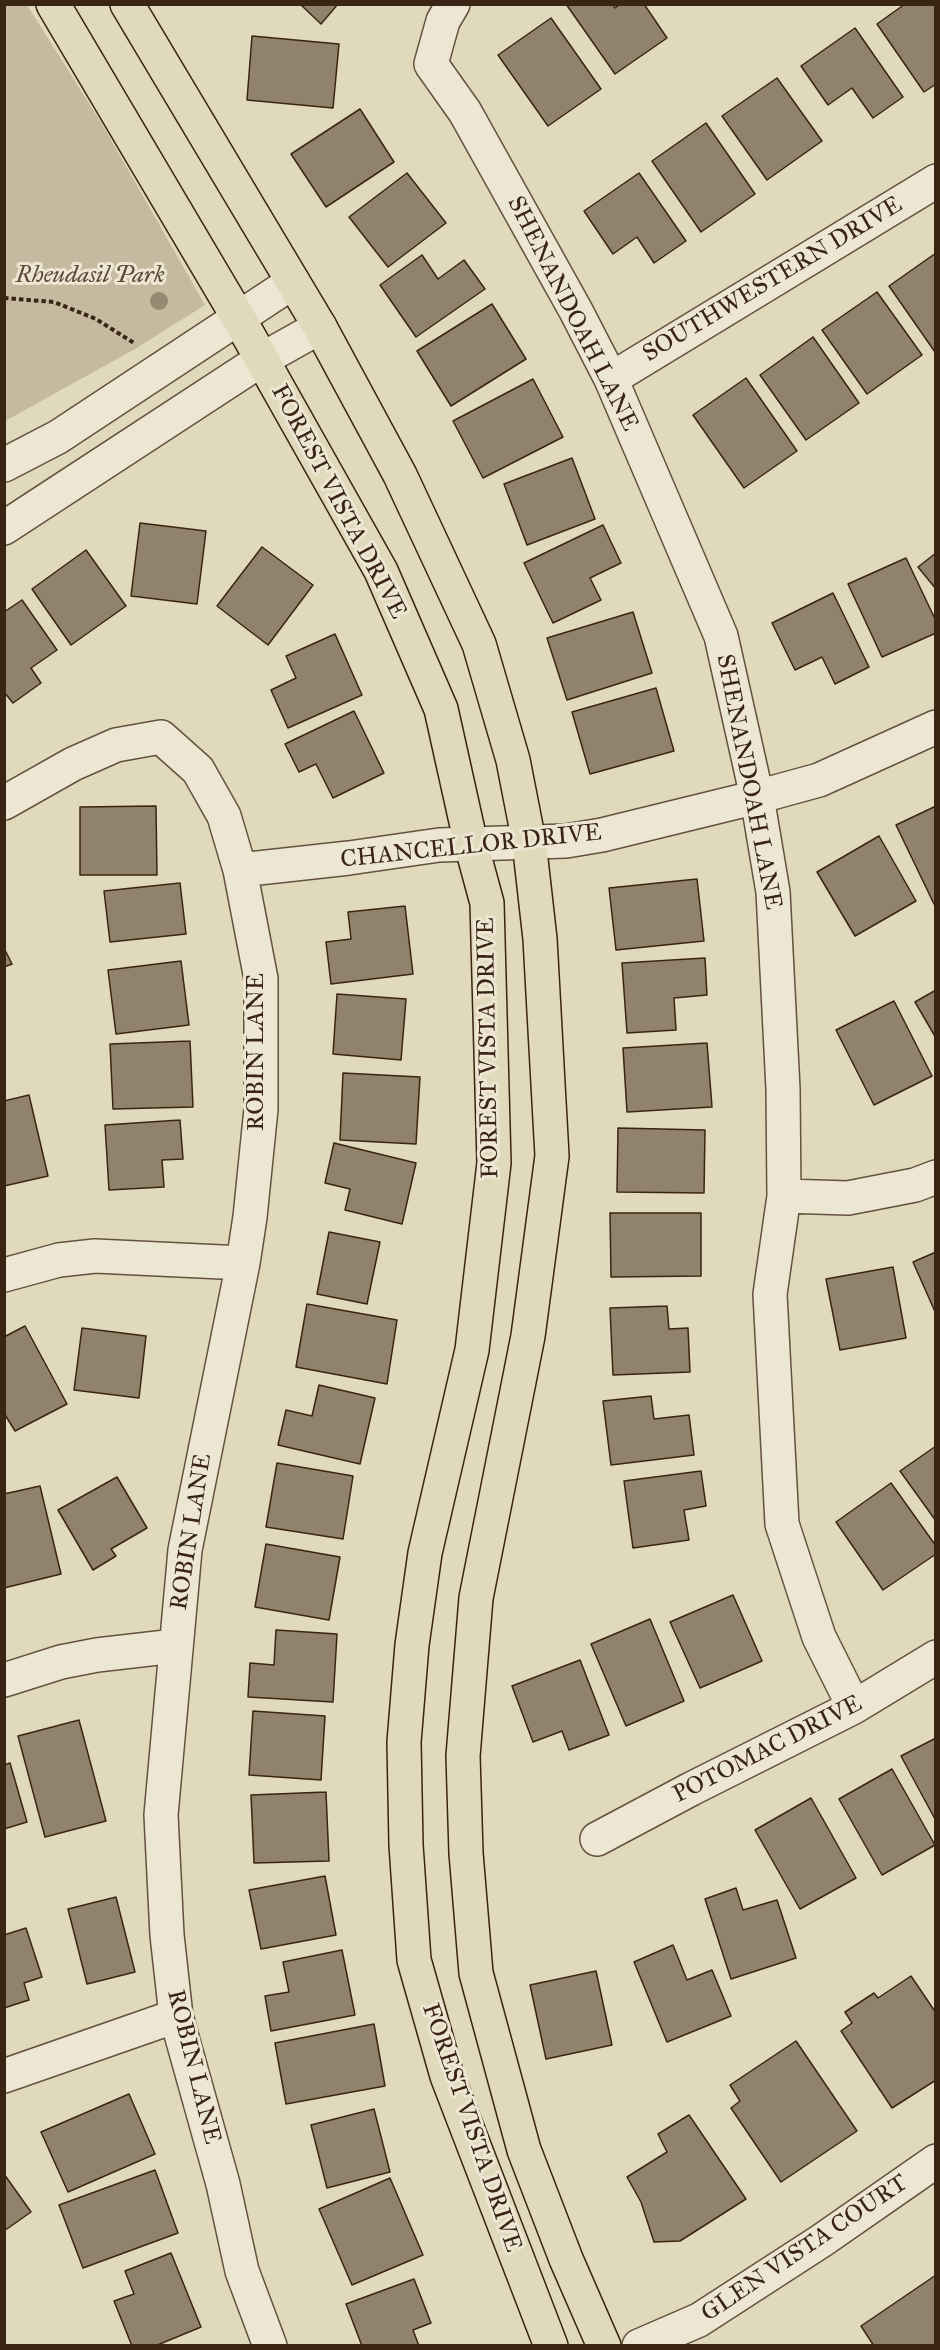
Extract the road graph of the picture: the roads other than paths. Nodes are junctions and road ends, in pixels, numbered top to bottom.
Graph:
1 (53, 4) edge
2 (127, 4) edge
3 (448, 13) edge
4 (936, 181) edge
5 (293, 282) junction
6 (238, 317) junction
7 (320, 327) junction
8 (261, 360) junction
9 (611, 379) junction
10 (4, 465) edge
11 (4, 528) edge
12 (936, 728) edge
13 (757, 797) junction
14 (4, 803) edge
15 (529, 842) junction
16 (471, 844) junction
17 (240, 870) junction
18 (936, 1177) edge
19 (784, 1196) junction
20 (243, 1263) junction
21 (4, 1275) edge
22 (175, 1646) junction
23 (936, 1657) edge
24 (4, 1680) edge
25 (854, 1707) junction
26 (597, 1839) dead end
27 (176, 2016) junction
28 (4, 2076) edge
29 (936, 2161) edge
30 (270, 2346) edge
31 (551, 2346) edge
32 (604, 2346) edge
33 (639, 2346) edge

1 - 6 main road, FOREST VISTA DRIVE
2 - 5 main road, FOREST VISTA DRIVE
3 - 9 street, SHENANDOAH LANE
4 - 9 street, SOUTHWESTERN DRIVE
5 - 6 street
5 - 7 main road, FOREST VISTA DRIVE
6 - 8 main road, FOREST VISTA DRIVE
6 - 10 street
7 - 8 street
7 - 15 main road, FOREST VISTA DRIVE
8 - 11 street
8 - 16 main road, FOREST VISTA DRIVE
9 - 13 street, SHENANDOAH LANE
12 - 13 street, CHANCELLOR DRIVE
13 - 15 street, CHANCELLOR DRIVE
13 - 19 street, SHENANDOAH LANE
14 - 17 street, ROBIN LANE
15 - 16 street, CHANCELLOR DRIVE
15 - 32 main road, FOREST VISTA DRIVE
16 - 17 street, CHANCELLOR DRIVE
16 - 31 main road, FOREST VISTA DRIVE
17 - 20 street, ROBIN LANE
18 - 19 street
19 - 25 street, SHENANDOAH LANE
20 - 21 street
20 - 22 street, ROBIN LANE
22 - 24 street
22 - 27 street, ROBIN LANE
23 - 25 street, POTOMAC DRIVE
25 - 26 street, POTOMAC DRIVE
27 - 28 street
27 - 30 street, ROBIN LANE
29 - 33 street, GLEN VISTA COURT

